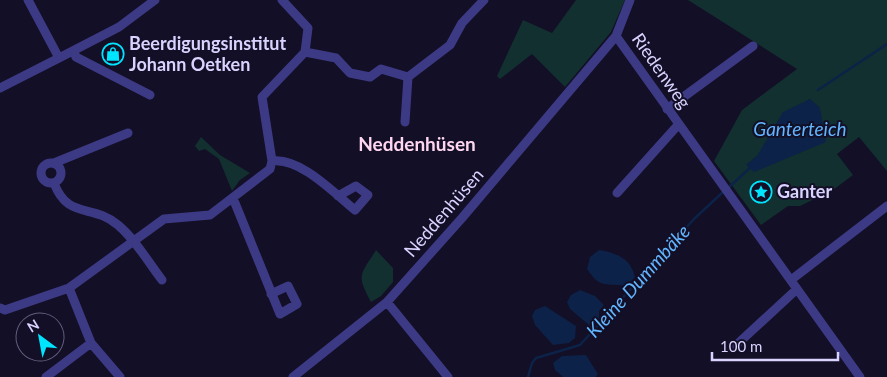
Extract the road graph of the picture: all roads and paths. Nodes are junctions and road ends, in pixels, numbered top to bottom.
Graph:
1 (28, 0) edge
2 (155, 0) edge
3 (282, 0) edge
4 (484, 0) edge
5 (630, 0) edge
6 (616, 36) junction
7 (754, 46) dead end
8 (74, 52) junction
9 (305, 52) junction
10 (59, 58) junction
11 (408, 77) junction
12 (0, 88) edge
13 (150, 95) dead end
14 (667, 109) junction
15 (405, 122) dead end
16 (678, 125) junction
17 (128, 133) dead end
18 (272, 161) junction
19 (54, 163) junction
20 (54, 183) junction
21 (617, 193) dead end
22 (338, 196) dead end
23 (232, 200) junction
24 (887, 206) edge
25 (132, 240) junction
26 (162, 280) dead end
27 (791, 280) junction
28 (69, 288) junction
29 (797, 289) junction
30 (271, 294) dead end
31 (387, 302) junction
32 (0, 308) edge
33 (91, 343) junction
34 (732, 349) dead end
35 (46, 377) edge
36 (120, 377) edge
37 (294, 377) edge
38 (448, 377) edge
39 (860, 377) edge

1 - 10 street
2 - 8 street
3 - 9 street
4 - 11 street
5 - 6 street, Neddenhüsen
6 - 14 street, Riedenweg
6 - 31 street, Neddenhüsen
7 - 14 street
8 - 10 street
8 - 13 street
9 - 11 street
9 - 18 street
10 - 12 street
11 - 15 street
14 - 16 street, Riedenweg
16 - 21 street, Riedenweg
16 - 27 street, Riedenweg
17 - 19 street
18 - 22 street
18 - 23 street
19 - 20 street
19 - 20 street
20 - 25 street
23 - 25 street
23 - 30 street
24 - 27 street
25 - 26 street
25 - 28 street
27 - 29 street, Riedenweg
28 - 32 street
28 - 33 street
29 - 34 street
29 - 39 street, Riedenweg
31 - 37 street, Neddenhüsen
31 - 38 street
33 - 35 street
33 - 36 street

